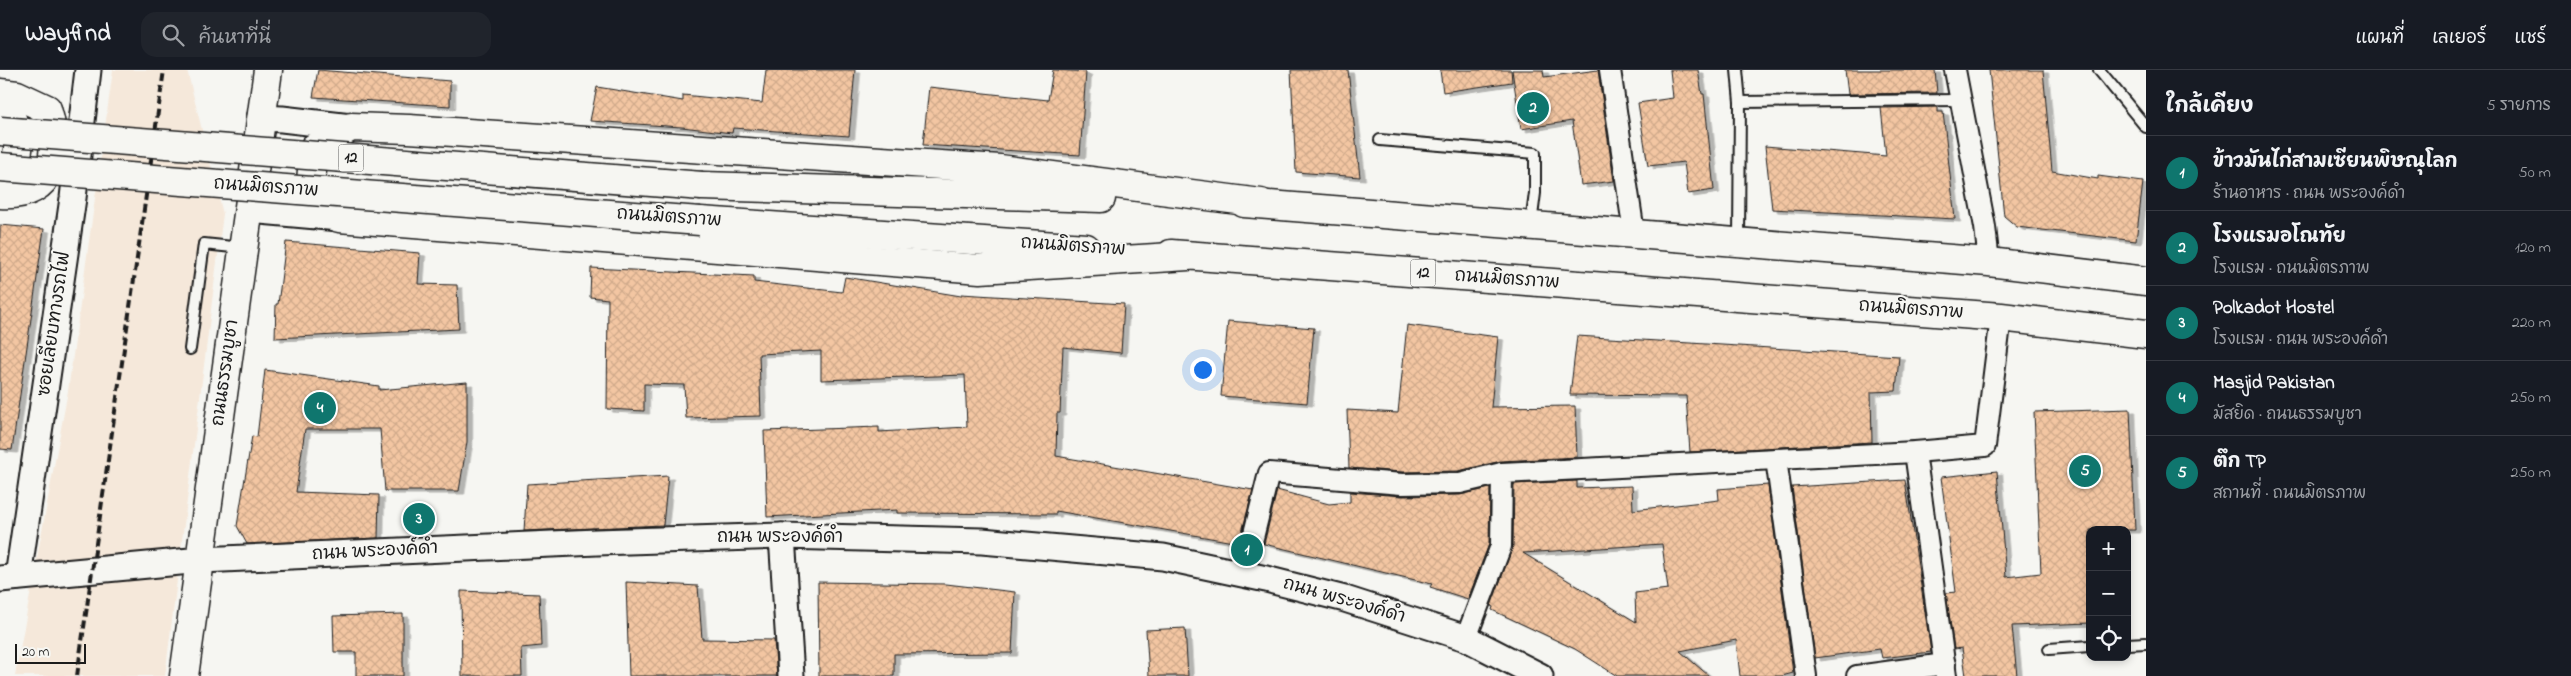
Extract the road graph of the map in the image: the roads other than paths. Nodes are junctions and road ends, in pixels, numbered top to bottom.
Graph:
1 (88, 70) edge
2 (268, 70) edge
3 (1610, 70) edge
4 (1737, 70) edge
5 (1955, 70) edge
6 (2099, 70) edge
7 (0, 93) edge
8 (1961, 100) junction
9 (1740, 102) junction
10 (0, 103) edge
11 (260, 118) junction
12 (351, 127) junction
13 (2146, 127) edge
14 (0, 131) edge
15 (1380, 140) dead end
16 (0, 167) edge
17 (0, 180) edge
18 (0, 194) edge
19 (1261, 203) junction
20 (248, 210) junction
21 (339, 218) junction
22 (1531, 224) junction
23 (1634, 233) junction
24 (1739, 241) junction
25 (243, 248) junction
26 (1188, 256) junction
27 (1988, 262) junction
28 (2146, 281) edge
29 (2001, 316) junction
30 (2146, 334) edge
31 (190, 349) dead end
32 (1915, 452) junction
33 (1776, 459) junction
34 (1502, 474) junction
35 (782, 536) junction
36 (201, 560) junction
37 (1244, 574) junction
38 (9, 578) edge
39 (1466, 638) junction
40 (2146, 643) edge
41 (2131, 644) edge
42 (2086, 646) edge
43 (2049, 649) dead end
44 (1945, 670) edge
45 (184, 676) edge
46 (188, 676) edge
47 (791, 676) edge
48 (1540, 676) edge
49 (1806, 676) edge
50 (1856, 676) edge

1 - 38 street, ซอยเลียบทางรถไฟ
2 - 11 main road, ถนนธรรมบูชา
3 - 23 street
4 - 9 lane
5 - 8 street
6 - 13 lane
7 - 18 main road
8 - 9 lane
8 - 27 street
9 - 24 lane
10 - 17 main road
11 - 12 street
11 - 20 main road, ถนนธรรมบูชา
12 - 19 main road
12 - 21 main road
14 - 19 main road, ถนนมิตรภาพ / 12, bridge
15 - 22 lane
16 - 26 main road, ถนนมิตรภาพ / 12, bridge
19 - 22 main road, ถนนมิตรภาพ / 12
20 - 21 street
20 - 25 main road, ถนนธรรมบูชา
21 - 26 main road
22 - 23 main road, ถนนมิตรภาพ / 12
23 - 24 main road, ถนนมิตรภาพ / 12
24 - 27 main road, ถนนมิตรภาพ / 12
25 - 31 lane
25 - 36 main road, ถนนธรรมบูชา
26 - 29 main road, ถนนมิตรภาพ / 12
27 - 28 main road, ถนนมิตรภาพ / 12
29 - 30 main road, ถนนมิตรภาพ / 12
29 - 32 street
32 - 33 street
32 - 44 street
33 - 34 street
33 - 49 street
34 - 37 street
34 - 39 street
35 - 36 street, ถนน พระองค์ดำ
35 - 37 street, ถนน พระองค์ดำ
35 - 47 street
36 - 38 street, ถนน พระองค์ดำ
36 - 45 main road, ถนนธรรมบูชา
37 - 39 street, ถนน พระองค์ดำ
39 - 48 street, ถนน พระองค์ดำ
40 - 41 lane
42 - 43 lane
44 - 50 street
45 - 46 lane

